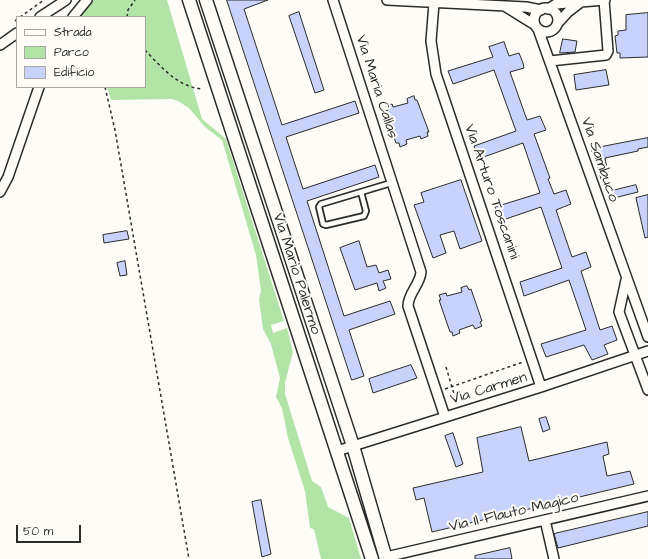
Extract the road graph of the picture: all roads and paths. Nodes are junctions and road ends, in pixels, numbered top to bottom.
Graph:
1 (44, 0) edge
2 (86, 0) edge
3 (135, 0) edge
4 (189, 0) edge
5 (206, 0) edge
6 (333, 0) edge
7 (387, 0) edge
8 (604, 0) edge
9 (62, 1) edge
10 (581, 2) junction
11 (434, 3) junction
12 (505, 6) junction
13 (544, 9) junction
14 (21, 16) edge
15 (41, 16) edge
16 (74, 16) edge
17 (128, 16) edge
18 (536, 27) junction
19 (555, 27) junction
20 (16, 34) edge
21 (0, 45) edge
22 (545, 50) junction
23 (146, 51) edge
24 (550, 61) junction
25 (39, 88) edge
26 (105, 88) edge
27 (202, 89) dead end
28 (391, 183) junction
29 (0, 192) edge
30 (361, 192) junction
31 (626, 280) junction
32 (648, 337) edge
33 (648, 351) edge
34 (634, 355) junction
35 (532, 359) junction
36 (446, 367) dead end
37 (452, 387) junction
38 (542, 387) junction
39 (648, 390) edge
40 (436, 392) junction
41 (459, 413) junction
42 (445, 417) junction
43 (353, 446) junction
44 (337, 451) junction
45 (648, 496) edge
46 (545, 520) junction
47 (386, 558) edge
48 (189, 559) edge
49 (372, 559) edge
50 (554, 559) edge

1 - 14 path
2 - 16 street
3 - 17 path
4 - 44 street, Via Mario Palermo
5 - 43 street, Via Mario Palermo
6 - 28 street, Via Maria Callas
7 - 11 street
8 - 10 street
8 - 24 street
9 - 15 street
10 - 13 street
10 - 19 street
11 - 12 street
11 - 35 street, Via Arturo Toscanini
12 - 13 street
12 - 18 street
13 - 18 street
13 - 19 street
18 - 19 street
18 - 22 street, Via Sambuco
19 - 22 street
20 - 21 street
22 - 24 street, Via Sambuco
23 - 27 path
24 - 31 street, Via Sambuco
25 - 29 street
26 - 48 path
28 - 30 lane
28 - 40 street, Via Maria Callas
30 - 30 lane
31 - 32 street, Via Sambuco
31 - 34 street
33 - 34 street, Via Carmen
34 - 38 street, Via Carmen
34 - 39 street
35 - 37 path
35 - 38 street, Via Arturo Toscanini
36 - 37 path
37 - 40 path
37 - 41 path
38 - 41 street, Via Carmen
40 - 42 street, Via Maria Callas
41 - 42 street, Via Carmen
42 - 43 street, Via Carmen
43 - 44 street, Via Carmen
43 - 47 street, Via Mario Palermo
44 - 49 street, Via Mario Palermo
45 - 46 street, Via Il Flauto Magico
46 - 47 street, Via Il Flauto Magico
46 - 50 street

